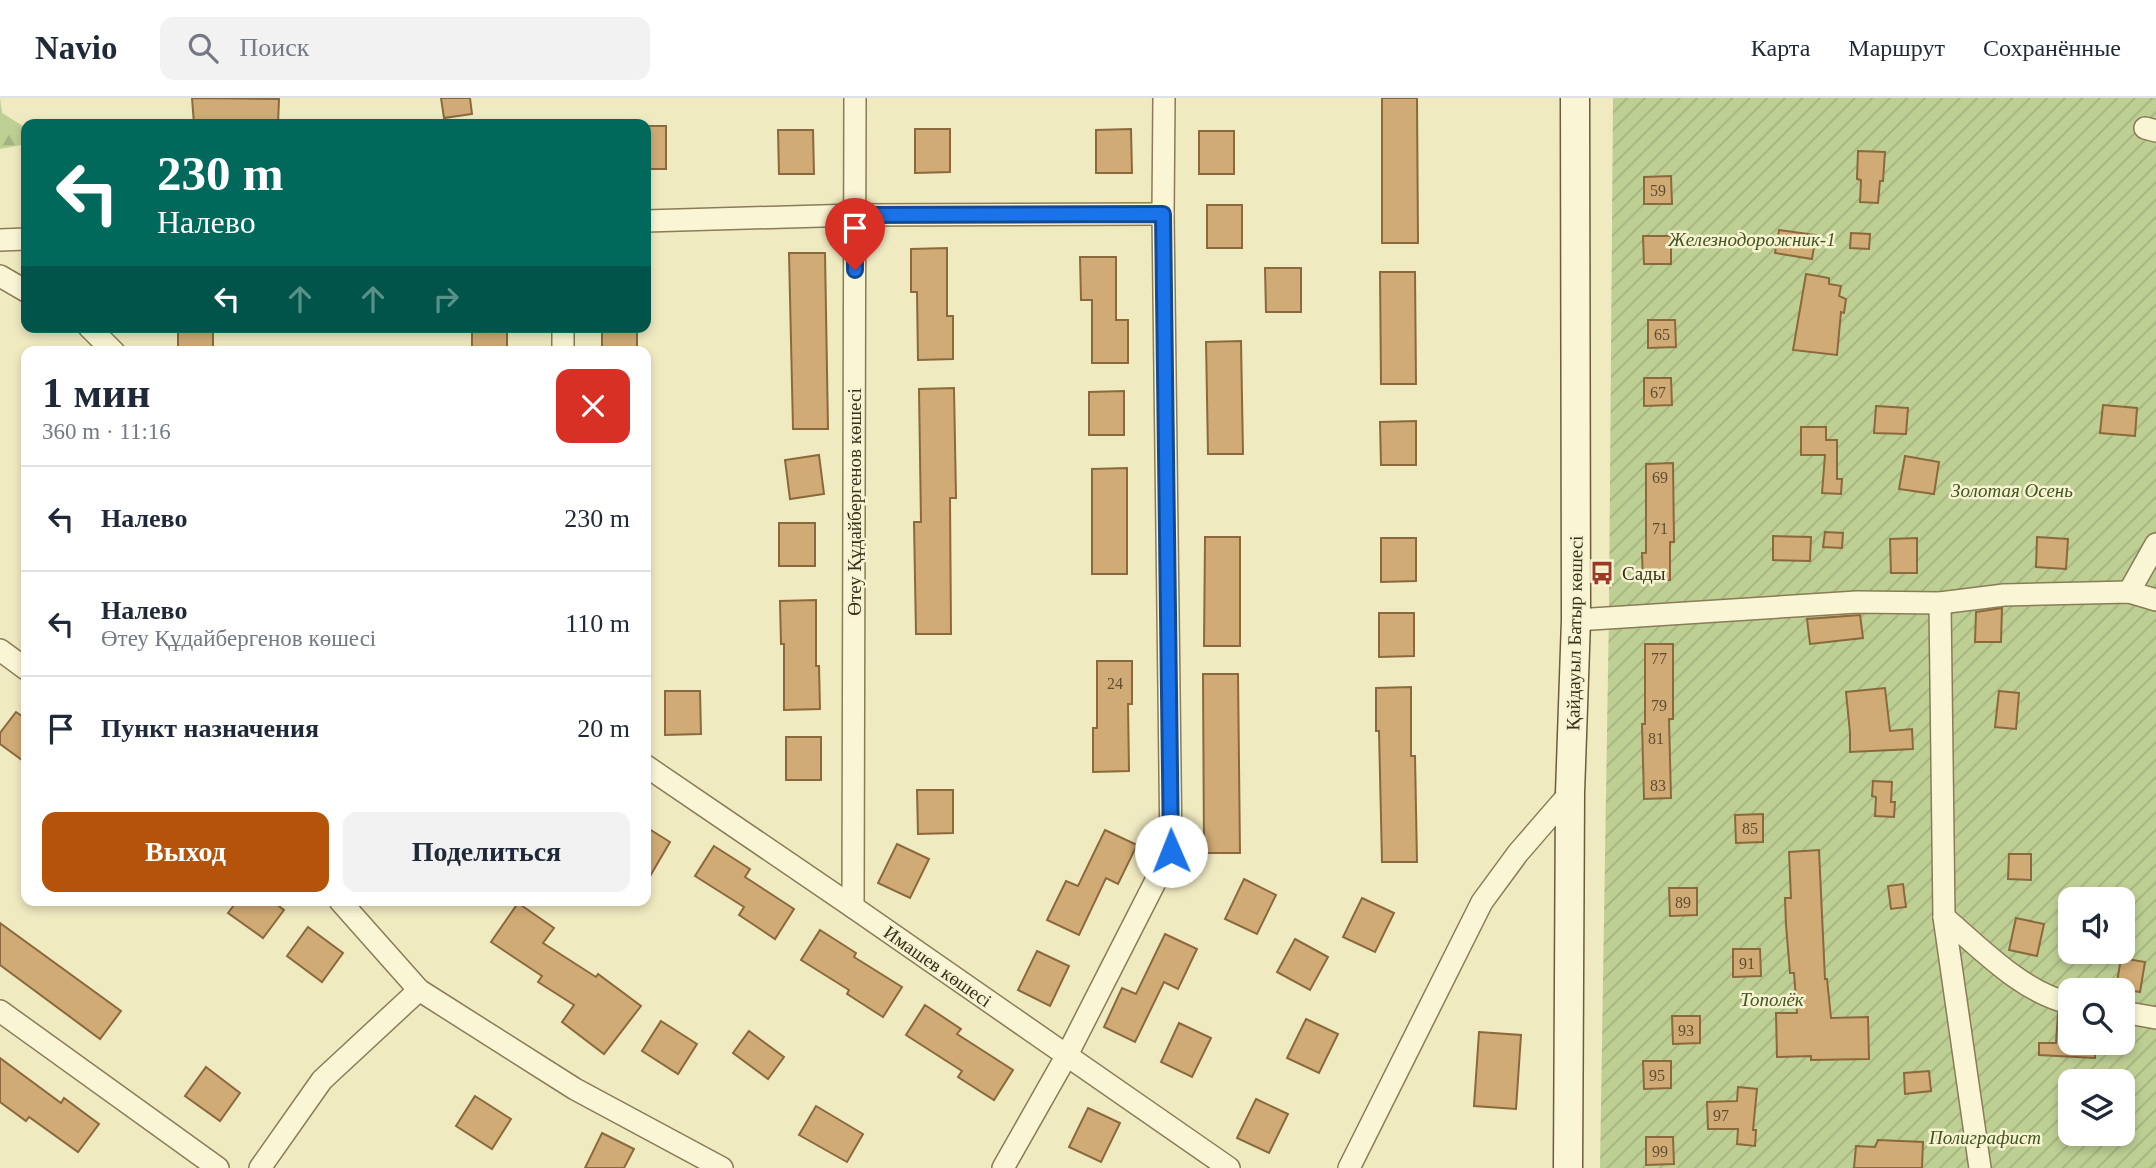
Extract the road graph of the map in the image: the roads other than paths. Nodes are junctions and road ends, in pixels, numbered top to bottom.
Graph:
1 (855, 98) edge
2 (1164, 98) edge
3 (1575, 98) edge
4 (1163, 214) junction
5 (855, 215) junction
6 (651, 220) edge
7 (21, 239) edge
8 (0, 240) edge
9 (0, 276) edge
10 (21, 288) edge
11 (95, 333) edge
12 (108, 346) edge
13 (2156, 544) edge
14 (2129, 592) junction
15 (2156, 600) edge
16 (1940, 603) junction
17 (1576, 620) junction
18 (0, 650) edge
19 (21, 665) edge
20 (651, 769) edge
21 (1570, 793) junction
22 (344, 906) edge
23 (853, 906) junction
24 (1944, 917) junction
25 (419, 990) junction
26 (2058, 1000) edge
27 (0, 1011) edge
28 (2135, 1014) edge
29 (2156, 1018) edge
30 (1067, 1055) junction
31 (218, 1168) edge
32 (260, 1168) edge
33 (722, 1168) edge
34 (1003, 1168) edge
35 (1229, 1168) edge
36 (1349, 1168) edge
37 (1568, 1168) edge
38 (1980, 1168) edge

1 - 5 street, Өтеу Құдайбергенов көшесі
2 - 4 street
3 - 17 street, Қайдауыл Батыр көшесі
4 - 5 street
4 - 30 street
5 - 6 street
5 - 23 street, Өтеу Құдайбергенов көшесі
7 - 8 street
9 - 10 street
11 - 12 street
13 - 14 street
14 - 15 street
14 - 16 street
16 - 17 street
16 - 24 street
17 - 21 street, Қайдауыл Батыр көшесі
18 - 19 street
20 - 23 street, Имашев көшесі
21 - 36 street
21 - 37 street, Қайдауыл Батыр көшесі
22 - 25 street
23 - 30 street, Имашев көшесі
24 - 26 street
24 - 38 street
25 - 32 street
25 - 33 street
27 - 31 street
28 - 29 street
30 - 34 street
30 - 35 street, Имашев көшесі

